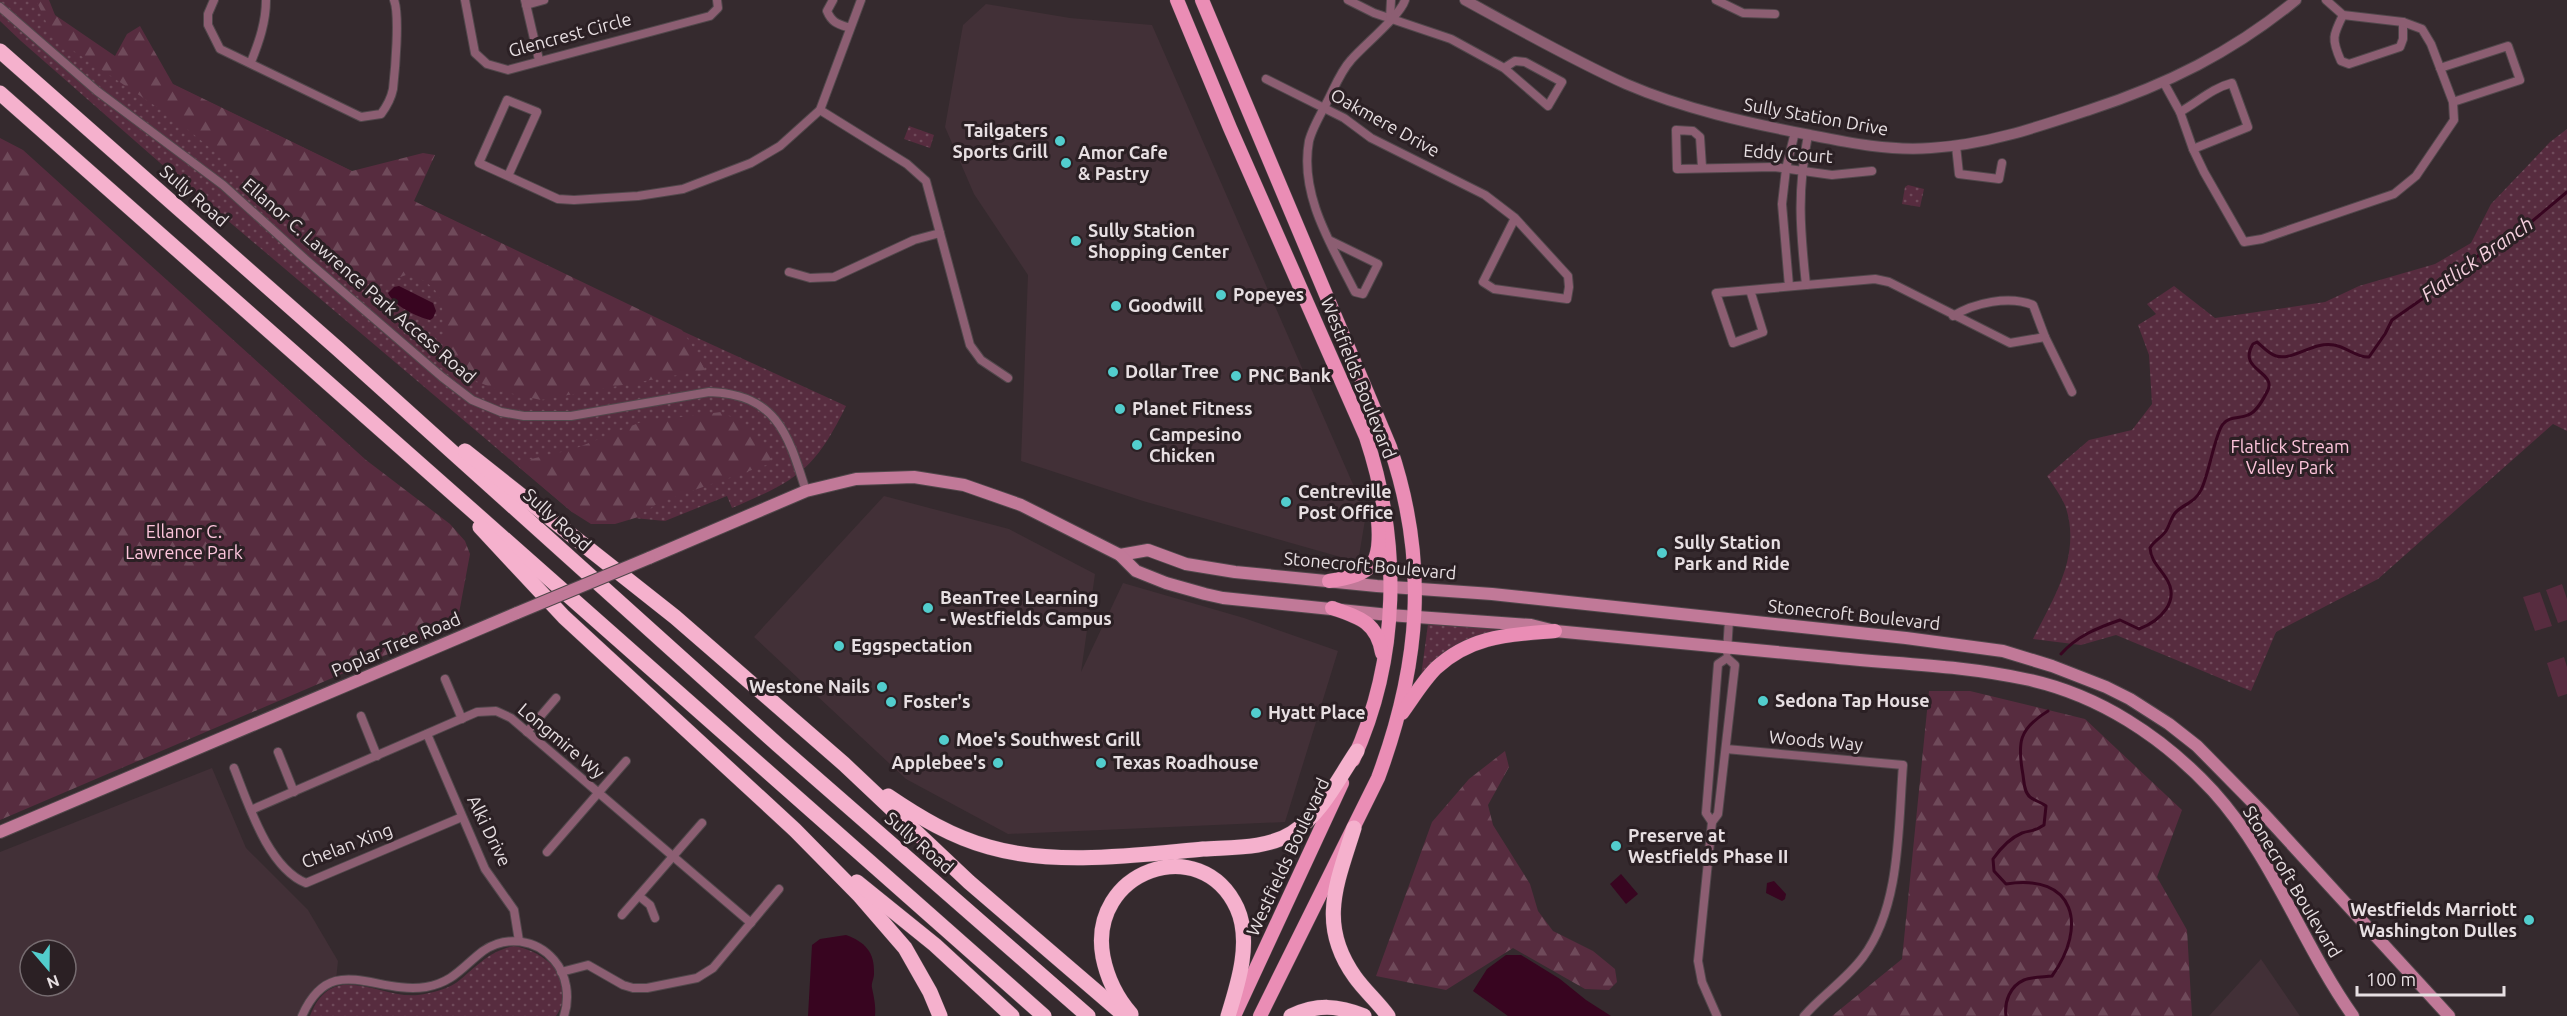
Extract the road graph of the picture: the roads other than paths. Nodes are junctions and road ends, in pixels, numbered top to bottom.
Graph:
1 (214, 0) edge
2 (266, 0) edge
3 (394, 0) edge
4 (465, 0) edge
5 (544, 0) edge
6 (717, 0) edge
7 (833, 0) edge
8 (860, 0) edge
9 (1177, 0) edge
10 (1202, 0) edge
11 (1348, 0) edge
12 (1391, 0) edge
13 (1405, 0) edge
14 (1465, 0) edge
15 (1716, 0) edge
16 (2296, 0) edge
17 (2326, 0) edge
18 (526, 2) edge
19 (0, 7) edge
20 (1775, 14) dead end
21 (2343, 15) junction
22 (1390, 19) junction
23 (2403, 22) junction
24 (850, 27) junction
25 (0, 51) edge
26 (539, 60) junction
27 (251, 62) junction
28 (1504, 68) junction
29 (2440, 68) junction
30 (1266, 79) dead end
31 (2163, 83) junction
32 (0, 93) edge
33 (2453, 102) junction
34 (1324, 108) junction
35 (820, 110) junction
36 (2180, 112) junction
37 (1795, 132) junction
38 (1808, 135) junction
39 (1956, 146) junction
40 (2193, 149) junction
41 (2002, 163) dead end
42 (1702, 167) junction
43 (1786, 169) junction
44 (1872, 171) dead end
45 (1800, 172) junction
46 (508, 176) junction
47 (1515, 218) junction
48 (940, 233) junction
49 (1329, 240) junction
50 (789, 272) dead end
51 (1806, 285) junction
52 (1789, 286) junction
53 (1750, 290) junction
54 (1953, 316) junction
55 (2045, 337) junction
56 (338, 349) junction
57 (1008, 378) dead end
58 (2072, 392) dead end
59 (371, 419) junction
60 (1374, 462) junction
61 (806, 491) junction
62 (1120, 555) junction
63 (1329, 581) junction
64 (1391, 586) junction
65 (1416, 587) junction
66 (1332, 608) junction
67 (1389, 615) junction
68 (1415, 616) junction
69 (1729, 620) junction
70 (1555, 631) junction
71 (1727, 653) junction
72 (1384, 661) junction
73 (445, 679) dead end
74 (556, 698) dead end
75 (361, 716) dead end
76 (462, 719) junction
77 (1398, 720) junction
78 (527, 732) junction
79 (427, 734) junction
80 (1726, 749) junction
81 (1357, 751) junction
82 (278, 752) dead end
83 (377, 756) junction
84 (626, 761) dead end
85 (844, 764) junction
86 (234, 768) dead end
87 (294, 792) junction
88 (598, 794) junction
89 (251, 810) junction
90 (462, 817) junction
91 (1712, 822) junction
92 (702, 823) dead end
93 (1354, 828) junction
94 (795, 830) junction
95 (0, 832) edge
96 (547, 852) dead end
97 (673, 857) junction
98 (779, 889) dead end
99 (639, 896) junction
100 (622, 915) dead end
101 (655, 918) dead end
102 (751, 923) junction
103 (519, 942) junction
104 (561, 972) junction
105 (302, 1016) edge
106 (564, 1016) edge
107 (940, 1016) edge
108 (1012, 1016) edge
109 (1044, 1016) edge
110 (1088, 1016) edge
111 (1125, 1016) edge
112 (1134, 1016) edge
113 (1228, 1016) edge
114 (1234, 1016) edge
115 (1260, 1016) edge
116 (1291, 1016) edge
117 (1364, 1016) edge
118 (1388, 1016) edge
119 (1717, 1016) edge
120 (1804, 1016) edge
121 (2353, 1016) edge
122 (2449, 1016) edge

1 - 27 street
2 - 27 street
3 - 27 street
4 - 26 street, Glencrest Circle
5 - 18 street
6 - 26 street, Glencrest Circle
7 - 24 street
8 - 24 street
9 - 60 main road, Westfields Boulevard
10 - 65 main road, Westfields Boulevard
11 - 22 street
12 - 22 street
13 - 22 street
14 - 37 street, Sully Station Drive
15 - 20 street
16 - 31 street, Sully Station Drive
17 - 21 street
18 - 26 street
19 - 61 street, Ellanor C. Lawrence Park Access Road
21 - 23 street
21 - 23 street
22 - 28 street
22 - 34 street
23 - 29 street
24 - 35 street
25 - 56 highway, Sully Road
28 - 28 street
29 - 33 street
29 - 33 street
30 - 34 street, Oakmere Drive
31 - 36 street
31 - 39 street, Sully Station Drive
32 - 59 highway
33 - 40 street
34 - 47 street, Oakmere Drive
34 - 49 street
35 - 46 street
35 - 48 street
36 - 40 street
36 - 40 street
37 - 38 street, Sully Station Drive
37 - 43 street
38 - 39 street, Sully Station Drive
38 - 45 street
39 - 41 street
42 - 42 street, Eddy Court
42 - 43 street, Eddy Court
43 - 45 street, Eddy Court
43 - 52 street
44 - 45 street, Eddy Court
45 - 51 street
46 - 46 street
47 - 47 street, Oakmere Drive
48 - 50 street
48 - 57 street
49 - 49 street
51 - 52 street
51 - 54 street
52 - 53 street
53 - 53 street
54 - 55 street
54 - 55 street
55 - 58 street
56 - 85 highway
56 - 110 highway, Sully Road
59 - 94 highway
59 - 109 highway
60 - 63 main road
60 - 64 main road, Westfields Boulevard
61 - 62 main road, Stonecroft Boulevard
61 - 95 main road, Poplar Tree Road, bridge
62 - 63 main road, Stonecroft Boulevard
62 - 66 main road, Stonecroft Boulevard
63 - 64 main road, Stonecroft Boulevard
64 - 65 main road, Stonecroft Boulevard
64 - 67 main road, Westfields Boulevard
65 - 68 main road, Westfields Boulevard
65 - 69 main road, Stonecroft Boulevard
66 - 67 main road, Stonecroft Boulevard
66 - 72 main road
67 - 68 main road, Stonecroft Boulevard
67 - 72 main road, Westfields Boulevard
68 - 70 main road, Stonecroft Boulevard
68 - 77 main road, Westfields Boulevard
69 - 71 street
69 - 122 main road, Stonecroft Boulevard
70 - 71 main road, Stonecroft Boulevard
70 - 77 main road
71 - 80 street
71 - 91 street
71 - 121 main road, Stonecroft Boulevard
72 - 81 main road, Westfields Boulevard
73 - 76 street
74 - 78 street
75 - 83 street
76 - 78 street, Longmire Wy
76 - 79 street, Longmire Wy
77 - 93 main road, Westfields Boulevard
78 - 88 street, Longmire Wy
79 - 83 street, Longmire Wy
79 - 90 street, Alki Drive
80 - 91 street
80 - 120 street, Woods Way
81 - 85 highway
81 - 114 main road, Westfields Boulevard
82 - 87 street
83 - 87 street, Longmire Wy
84 - 88 street
85 - 111 highway
86 - 89 street, Chelan Xing
87 - 89 street, Longmire Wy
88 - 96 street
88 - 97 street, Longmire Wy
89 - 90 street, Chelan Xing
90 - 103 street, Alki Drive
91 - 119 street
92 - 97 street
93 - 115 main road, Westfields Boulevard
93 - 118 highway
94 - 107 highway
94 - 108 highway
97 - 99 street
97 - 102 street, Longmire Wy
98 - 102 street
99 - 100 street
99 - 101 street
102 - 104 street
103 - 104 street
103 - 105 street
104 - 106 street
112 - 113 highway
116 - 117 highway

